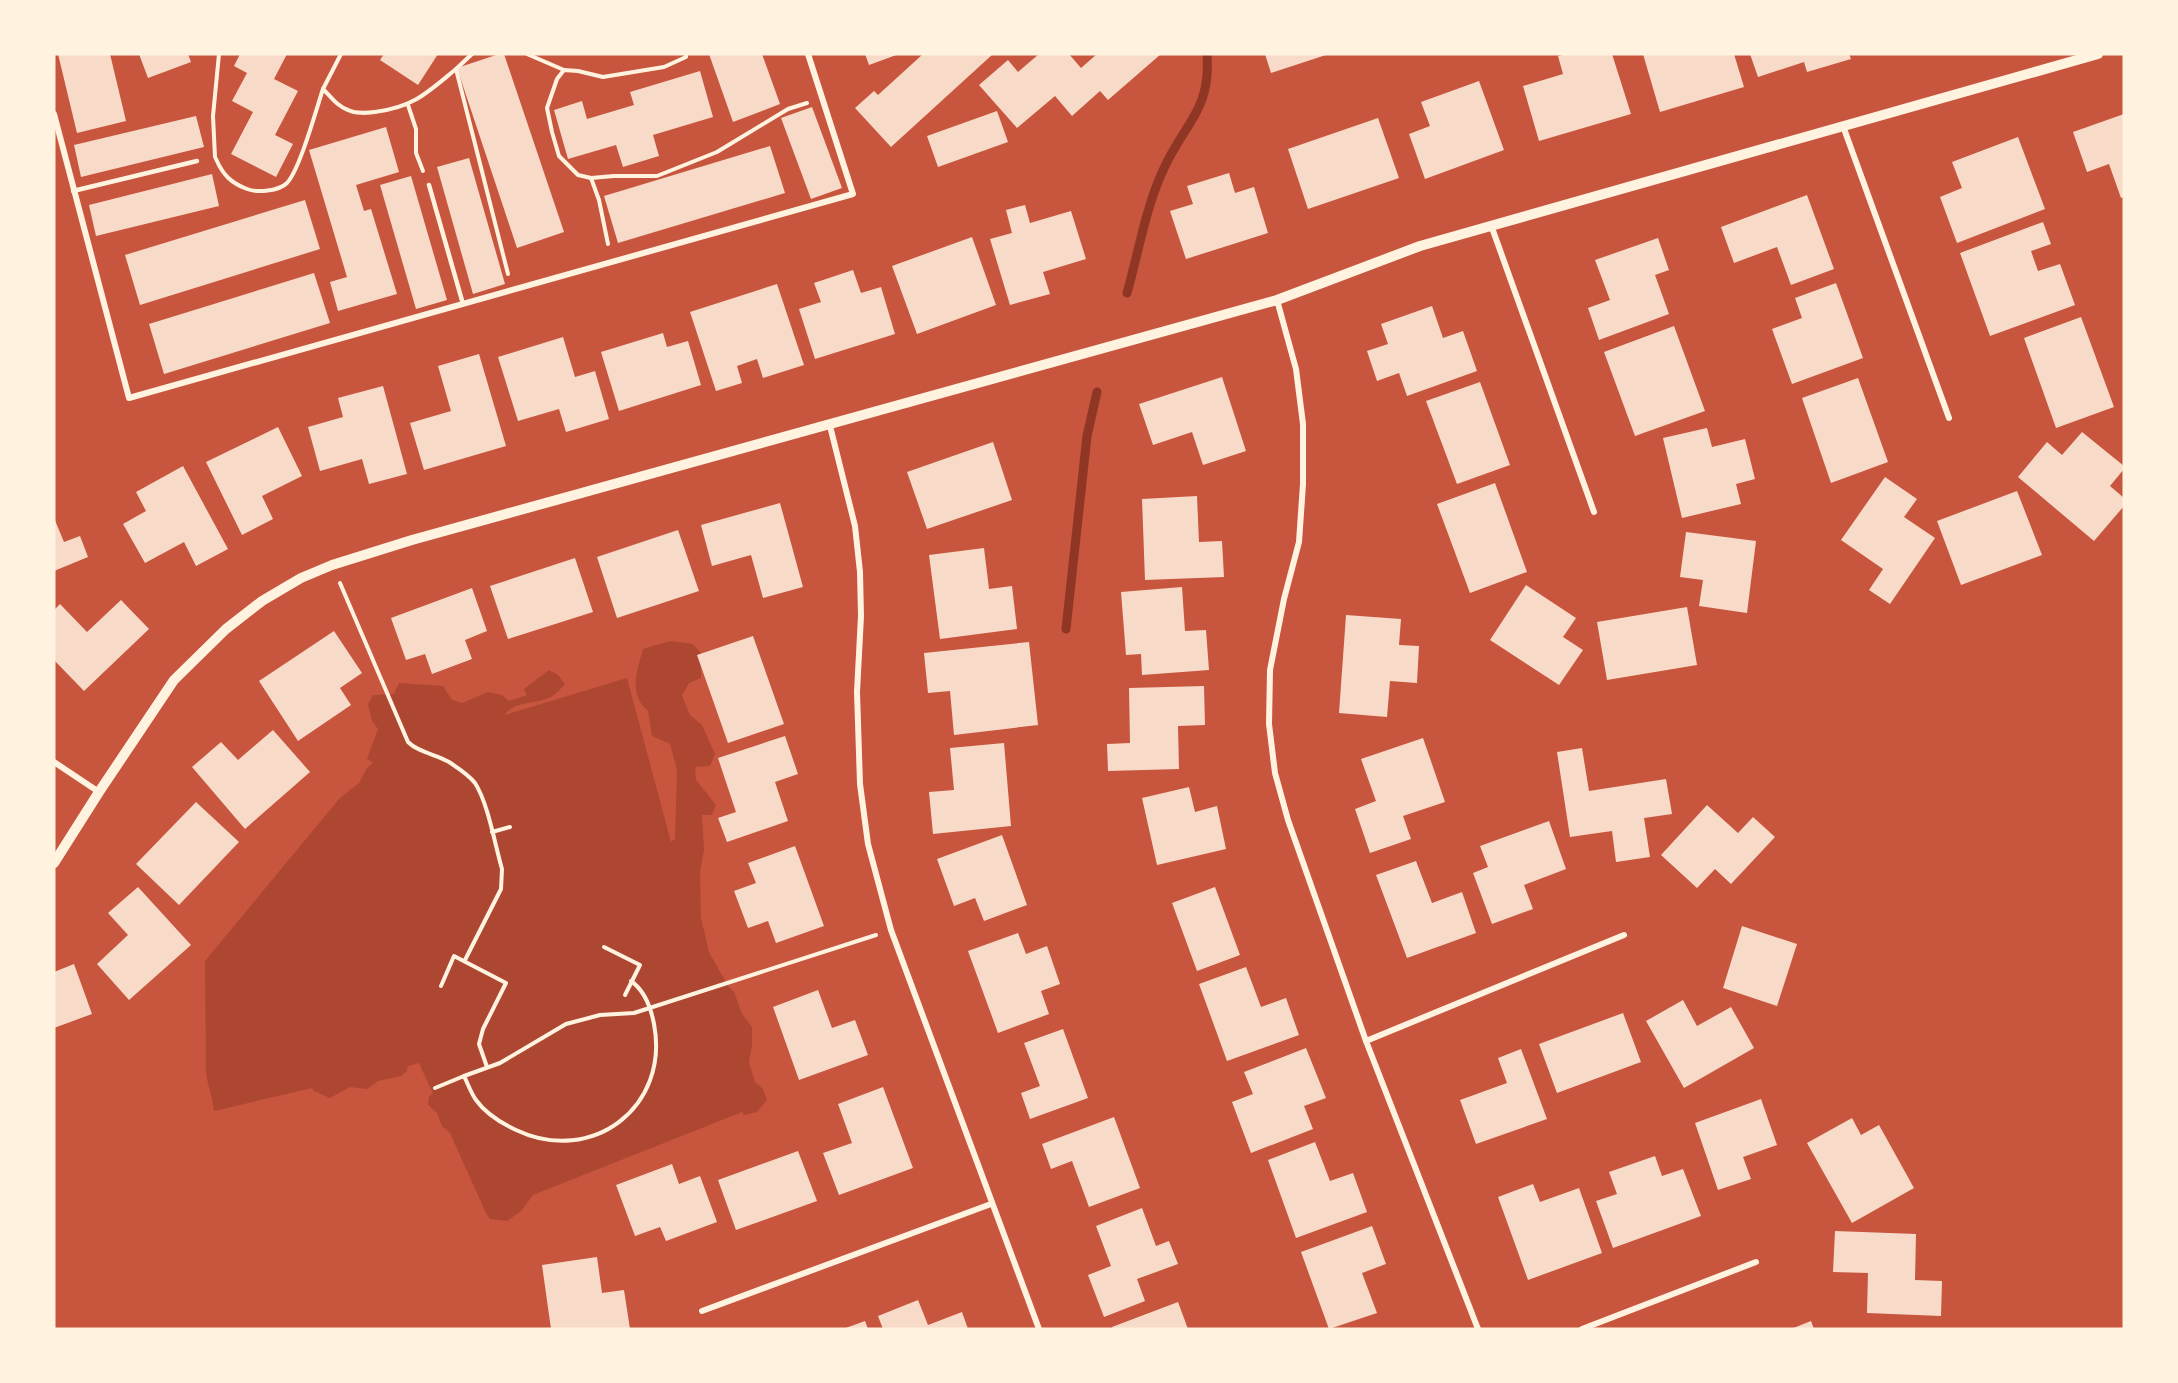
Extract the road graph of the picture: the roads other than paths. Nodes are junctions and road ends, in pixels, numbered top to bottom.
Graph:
1 (808, 54) edge
2 (2098, 54) edge
3 (54, 114) edge
4 (1843, 126) junction
5 (197, 161) road end
6 (429, 185) road end
7 (73, 191) junction
8 (1491, 225) junction
9 (1277, 300) junction
10 (463, 304) junction
11 (1949, 418) dead end
12 (830, 426) junction
13 (1594, 512) dead end
14 (54, 762) edge
15 (99, 792) junction
16 (54, 863) edge
17 (1624, 935) dead end
18 (1366, 1041) junction
19 (991, 1204) junction
20 (1756, 1262) dead end
21 (702, 1311) dead end
22 (1039, 1329) edge
23 (1478, 1329) edge
24 (1582, 1329) edge

1 - 10 street
2 - 4 street
3 - 7 street
4 - 8 street
4 - 11 street
5 - 7 lane
6 - 10 lane
7 - 10 street
8 - 9 street
8 - 13 street
9 - 12 street
9 - 18 street
12 - 15 street
12 - 19 street
14 - 15 street
15 - 16 street
17 - 18 street
18 - 23 street
19 - 21 street
19 - 22 street
20 - 24 street

